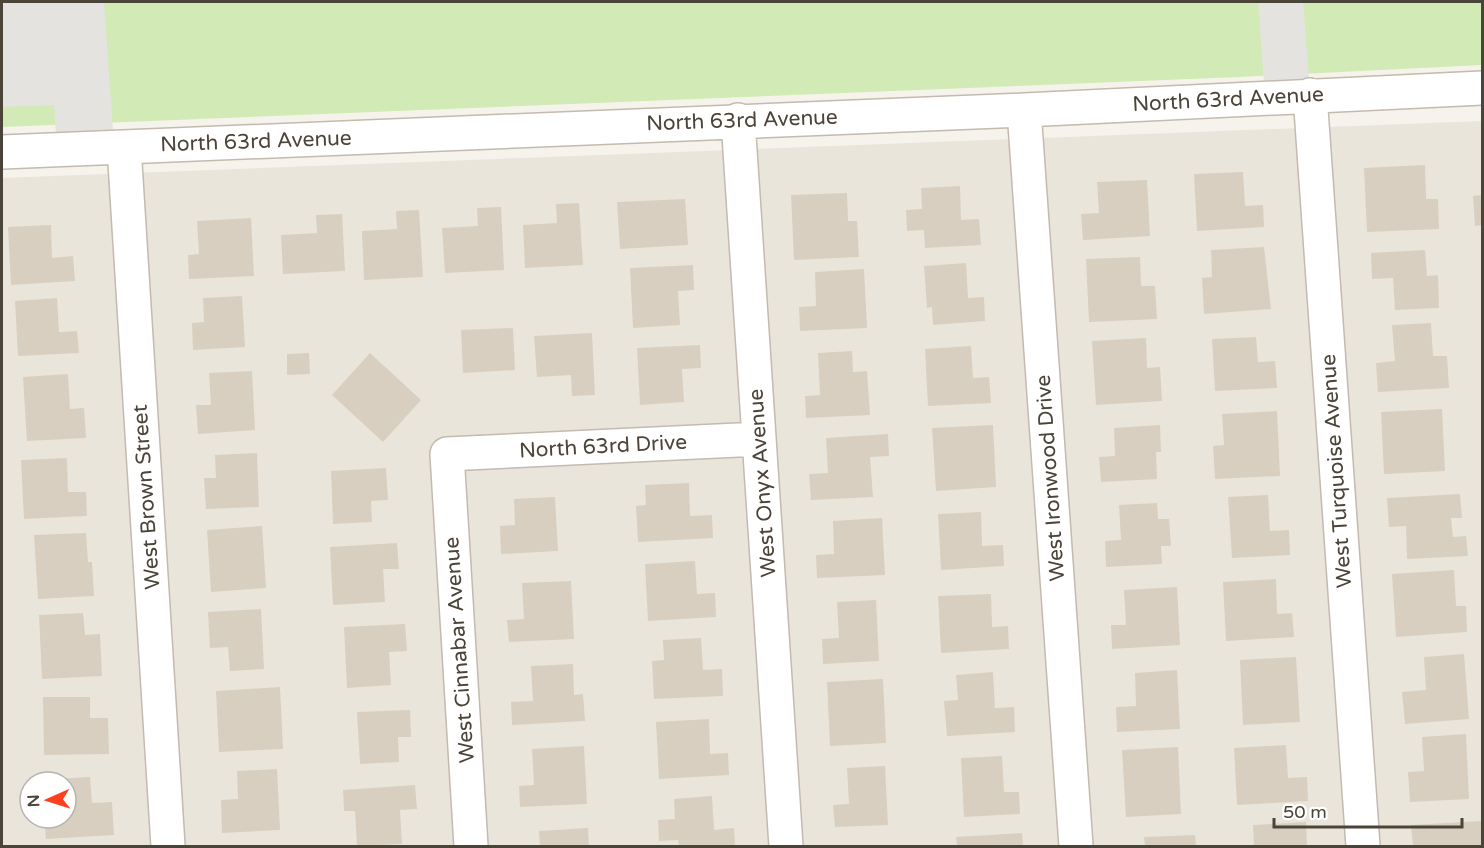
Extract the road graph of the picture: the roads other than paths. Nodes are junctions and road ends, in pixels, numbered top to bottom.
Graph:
1 (1482, 88) edge
2 (1310, 95) junction
3 (1024, 110) junction
4 (738, 120) junction
5 (124, 147) junction
6 (2, 152) edge
7 (759, 439) junction
8 (447, 454) joint
9 (168, 846) edge
10 (471, 846) edge
11 (786, 846) edge
12 (1076, 846) edge
13 (1363, 846) edge

1 - 2 street, North 63rd Avenue
2 - 3 street, North 63rd Avenue
2 - 13 street, West Turquoise Avenue
3 - 4 street, North 63rd Avenue
3 - 12 street, West Ironwood Drive
4 - 5 street, North 63rd Avenue
4 - 7 street, West Onyx Avenue
5 - 6 street, North 63rd Avenue
5 - 9 street, West Brown Street
7 - 8 street, North 63rd Drive
7 - 11 street, West Onyx Avenue
8 - 10 street, West Cinnabar Avenue

